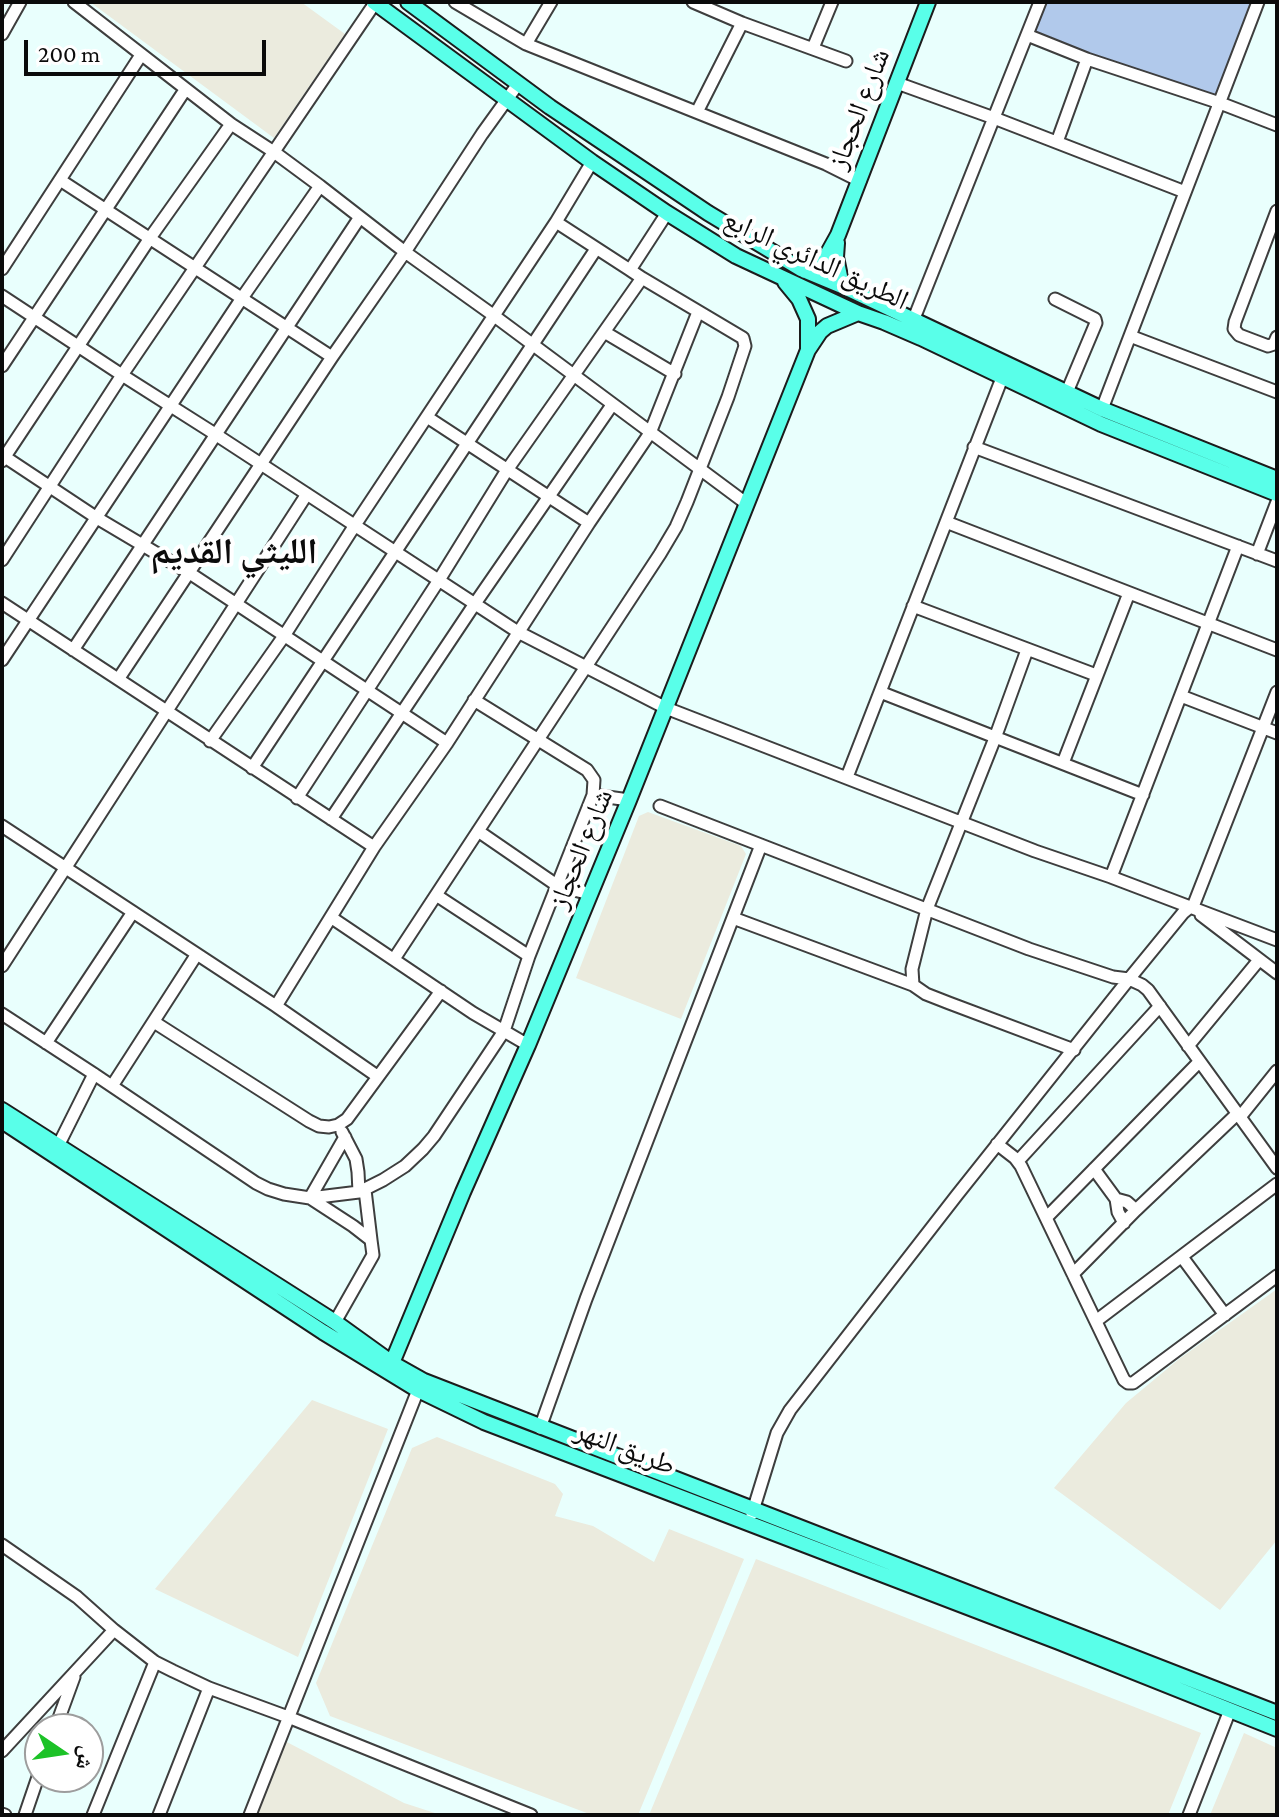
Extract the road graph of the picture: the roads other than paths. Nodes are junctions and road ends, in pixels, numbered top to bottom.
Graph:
1 (20, 2) edge
2 (74, 2) edge
3 (375, 2) edge
4 (408, 2) edge
5 (551, 2) edge
6 (832, 2) edge
7 (928, 2) edge
8 (1040, 2) edge
9 (1258, 2) edge
10 (458, 3) edge
11 (698, 3) edge
12 (742, 23) junction
13 (2, 34) edge
14 (1027, 35) junction
15 (526, 44) junction
16 (813, 48) junction
17 (141, 55) junction
18 (1087, 59) junction
19 (846, 61) dead end
20 (897, 83) junction
21 (518, 84) junction
22 (185, 90) junction
23 (506, 100) junction
24 (1220, 103) junction
25 (697, 112) junction
26 (994, 118) junction
27 (231, 124) junction
28 (1277, 125) edge
29 (1057, 142) junction
30 (274, 152) junction
31 (592, 162) junction
32 (60, 180) junction
33 (860, 181) junction
34 (320, 186) junction
35 (1185, 192) junction
36 (106, 209) junction
37 (1277, 211) edge
38 (667, 213) junction
39 (360, 217) junction
40 (556, 222) junction
41 (838, 235) junction
42 (150, 238) junction
43 (596, 249) junction
44 (405, 252) junction
45 (196, 267) junction
46 (2, 269) edge
47 (630, 270) junction
48 (805, 271) junction
49 (642, 278) junction
50 (782, 279) junction
51 (842, 286) junction
52 (2, 296) edge
53 (242, 298) junction
54 (1055, 299) dead end
55 (698, 312) junction
56 (858, 313) junction
57 (493, 315) junction
58 (35, 318) junction
59 (913, 321) junction
60 (288, 326) junction
61 (606, 333) junction
62 (1130, 336) junction
63 (1277, 337) edge
64 (532, 345) junction
65 (78, 346) junction
66 (808, 350) junction
67 (332, 357) junction
68 (2, 366) edge
69 (675, 374) junction
70 (122, 375) junction
71 (574, 376) junction
72 (1002, 378) junction
73 (1067, 392) junction
74 (1277, 392) edge
75 (612, 405) junction
76 (170, 406) junction
77 (1102, 409) junction
78 (427, 417) junction
79 (650, 433) junction
80 (215, 434) junction
81 (467, 444) junction
82 (974, 447) junction
83 (3, 458) edge
84 (261, 465) junction
85 (700, 467) junction
86 (507, 470) junction
87 (1277, 479) edge
88 (50, 486) junction
89 (307, 494) junction
90 (1277, 494) edge
91 (549, 496) junction
92 (1277, 502) edge
93 (747, 504) junction
94 (97, 518) junction
95 (946, 522) junction
96 (589, 523) junction
97 (355, 525) junction
98 (142, 544) junction
99 (1238, 546) junction
100 (395, 552) junction
101 (1257, 554) junction
102 (2, 560) edge
103 (1277, 561) edge
104 (188, 572) junction
105 (439, 580) junction
106 (1129, 593) junction
107 (2, 603) edge
108 (236, 605) junction
109 (474, 605) junction
110 (913, 606) junction
111 (28, 621) junction
112 (1208, 624) junction
113 (518, 632) junction
114 (284, 636) junction
115 (73, 650) junction
116 (1027, 650) junction
117 (1277, 650) edge
118 (2, 660) edge
119 (323, 661) junction
120 (587, 668) junction
121 (1096, 675) junction
122 (119, 678) junction
123 (367, 690) junction
124 (880, 692) junction
125 (1277, 692) edge
126 (1181, 696) junction
127 (474, 700) junction
128 (666, 708) junction
129 (167, 711) junction
130 (403, 714) junction
131 (1263, 728) junction
132 (1277, 733) edge
133 (995, 738) junction
134 (538, 739) junction
135 (210, 741) junction
136 (447, 743) junction
137 (1063, 763) junction
138 (252, 768) junction
139 (847, 777) junction
140 (593, 795) junction
141 (1143, 795) junction
142 (297, 798) junction
143 (629, 800) junction
144 (660, 806) dead end
145 (331, 819) junction
146 (962, 823) junction
147 (2, 826) edge
148 (478, 831) junction
149 (761, 845) junction
150 (374, 847) junction
151 (66, 867) junction
152 (1111, 877) junction
153 (558, 886) junction
154 (590, 894) junction
155 (436, 895) junction
156 (1191, 907) junction
157 (927, 909) junction
158 (133, 912) junction
159 (332, 918) junction
160 (733, 918) junction
161 (1277, 940) edge
162 (197, 954) junction
163 (529, 956) junction
164 (394, 959) junction
165 (1259, 960) junction
166 (2, 966) edge
167 (1277, 973) edge
168 (1129, 979) junction
169 (913, 985) junction
170 (441, 991) junction
171 (276, 1006) junction
172 (1160, 1006) junction
173 (2, 1014) edge
174 (154, 1022) junction
175 (504, 1031) junction
176 (46, 1043) junction
177 (528, 1045) junction
178 (1188, 1046) junction
179 (1074, 1050) junction
180 (1199, 1062) junction
181 (1277, 1071) edge
182 (94, 1074) junction
183 (377, 1076) junction
184 (112, 1086) junction
185 (2, 1110) edge
186 (1238, 1115) junction
187 (2, 1121) edge
188 (338, 1125) junction
189 (345, 1137) junction
190 (997, 1144) junction
191 (58, 1146) junction
192 (1018, 1161) junction
193 (1277, 1168) edge
194 (1094, 1169) junction
195 (1277, 1184) edge
196 (362, 1191) junction
197 (310, 1198) junction
198 (1116, 1199) junction
199 (1136, 1210) junction
200 (1046, 1218) junction
201 (1124, 1223) junction
202 (371, 1240) junction
203 (1182, 1257) junction
204 (1073, 1274) junction
205 (1277, 1276) edge
206 (1225, 1315) junction
207 (1096, 1321) junction
208 (335, 1322) junction
209 (392, 1363) junction
210 (418, 1390) junction
211 (540, 1428) junction
212 (751, 1516) junction
213 (2, 1545) edge
214 (114, 1630) junction
215 (155, 1662) junction
216 (75, 1672) junction
217 (209, 1688) junction
218 (1230, 1710) junction
219 (61, 1713) edge
220 (1277, 1713) edge
221 (288, 1717) junction
222 (1277, 1729) edge
223 (2, 1731) edge
224 (13, 1738) junction
225 (2, 1751) edge
226 (32, 1793) edge
227 (25, 1815) edge
228 (93, 1815) edge
229 (159, 1815) edge
230 (250, 1815) edge
231 (531, 1815) edge
232 (1189, 1815) edge

1 - 13 street
2 - 17 street
3 - 23 main road, الطريق الدائري الرابع
3 - 30 street
4 - 21 main road, الطريق الدائري الرابع
5 - 15 street
6 - 16 street
7 - 20 main road, شارع الحجاز
8 - 14 street
9 - 24 street
10 - 15 street
11 - 12 street
12 - 16 street
12 - 25 street
14 - 18 street
14 - 26 street
15 - 25 street
16 - 19 street
17 - 22 street
17 - 32 street
18 - 24 street
18 - 29 street
20 - 26 street
20 - 33 main road, شارع الحجاز
21 - 23 street
21 - 48 main road, الطريق الدائري الرابع
22 - 27 street
22 - 36 street
23 - 31 main road, الطريق الدائري الرابع
23 - 44 street
24 - 28 street
24 - 35 street
25 - 33 street
26 - 29 street
26 - 59 street
27 - 30 street
27 - 42 street
29 - 35 street
30 - 34 street
30 - 45 street
31 - 38 main road, الطريق الدائري الرابع
31 - 40 street
32 - 36 street
32 - 46 street
33 - 41 main road, شارع الحجاز
34 - 39 street
34 - 53 street
35 - 62 street
36 - 42 street
36 - 58 street
37 - 63 street
38 - 47 street
38 - 50 main road, الطريق الدائري الرابع
39 - 44 street
39 - 60 street
40 - 43 street
40 - 57 street
41 - 48 main road, شارع الحجاز
41 - 51 main road, شارع الحجاز
42 - 45 street
42 - 65 street
43 - 47 street
43 - 64 street
44 - 57 street
44 - 67 street
45 - 53 street
45 - 70 street
47 - 49 street
48 - 51 main road, الطريق الدائري الرابع
49 - 55 street
49 - 61 street
50 - 56 main road, الطريق الدائري الرابع
50 - 66 main road, شارع الحجاز
51 - 59 main road, الطريق الدائري الرابع
52 - 58 street
53 - 60 street
53 - 76 street
54 - 73 street
55 - 69 street
55 - 85 street
56 - 66 main road, شارع الحجاز
56 - 72 main road, الطريق الدائري الرابع
57 - 64 street
57 - 78 street
58 - 65 street
58 - 68 street
59 - 73 main road, الطريق الدائري الرابع
60 - 67 street
60 - 80 street
61 - 69 street
61 - 71 street
62 - 74 street
62 - 77 street
64 - 71 street
64 - 81 street
65 - 70 street
65 - 83 street
66 - 93 main road, شارع الحجاز
67 - 84 street
69 - 79 street
70 - 76 street
70 - 88 street
71 - 75 street
71 - 86 street
72 - 82 street
72 - 90 main road, الطريق الدائري الرابع
73 - 77 main road, الطريق الدائري الرابع
75 - 79 street
75 - 91 street
76 - 80 street
76 - 94 street
77 - 87 main road, الطريق الدائري الرابع
78 - 81 street
78 - 97 street
79 - 85 street
79 - 96 street
80 - 84 street
80 - 98 street
81 - 86 street
81 - 100 street
82 - 95 street
82 - 99 street
83 - 88 street
84 - 89 street
84 - 104 street
85 - 93 street
85 - 120 street
86 - 91 street
86 - 105 street
88 - 94 street
88 - 102 street
89 - 97 street
89 - 108 street
91 - 96 street
91 - 109 street
92 - 101 street
93 - 128 main road, شارع الحجاز
94 - 98 street
94 - 111 street
95 - 106 street
95 - 110 street
96 - 113 street
97 - 100 street
97 - 114 street
98 - 104 street
98 - 115 street
99 - 101 street
99 - 112 street
100 - 105 street
100 - 119 street
101 - 103 street
104 - 108 street
104 - 122 street
105 - 109 street
105 - 123 street
106 - 112 street
106 - 121 street
107 - 111 street
108 - 114 street
108 - 129 street
109 - 113 street
109 - 130 street
110 - 116 street
110 - 124 street
111 - 115 street
111 - 118 street
112 - 117 street
112 - 126 street
113 - 120 street
113 - 127 street
114 - 119 street
114 - 135 street
115 - 122 street
116 - 121 street
116 - 133 street
119 - 123 street
119 - 138 street
120 - 128 street
120 - 134 street
121 - 137 street
122 - 129 street
123 - 130 street
123 - 142 street
124 - 133 street
124 - 139 street
125 - 131 street
126 - 131 street
126 - 141 street
127 - 134 street
127 - 136 street
128 - 139 street
128 - 143 main road, شارع الحجاز
129 - 135 street
129 - 151 street
130 - 136 street
130 - 145 street
131 - 132 street
131 - 156 street
133 - 137 street
133 - 146 street
134 - 140 street
134 - 148 street
135 - 138 street
136 - 150 street
137 - 141 street
138 - 142 street
139 - 146 street
140 - 143 street
140 - 153 street
141 - 152 street
142 - 145 street
143 - 154 main road, شارع الحجاز
144 - 149 street
145 - 150 street
146 - 152 street
146 - 157 street
147 - 151 street
148 - 153 street
148 - 155 street
149 - 157 street
149 - 160 street
150 - 159 street
151 - 158 street
151 - 166 street
152 - 156 street
153 - 154 street
153 - 163 street
154 - 177 main road, شارع الحجاز
155 - 163 street
155 - 164 street
156 - 161 street
156 - 165 street
156 - 168 street
157 - 168 street
157 - 169 street
158 - 162 street
158 - 176 street
159 - 164 street
159 - 171 street
160 - 169 street
160 - 211 street
162 - 171 street
162 - 174 street
163 - 175 street
164 - 170 street
165 - 167 street
165 - 178 street
168 - 172 street
168 - 179 street
169 - 179 street
170 - 175 street
170 - 183 street
171 - 183 street
172 - 178 street
172 - 192 street
173 - 176 street
174 - 184 street
174 - 188 street
175 - 177 street
175 - 196 street
176 - 182 street
177 - 209 main road, شارع الحجاز
178 - 180 street
179 - 190 street
180 - 186 street
180 - 194 street
181 - 186 street
182 - 184 street
182 - 191 street
183 - 188 street
184 - 197 street
185 - 191 main road, طريق النهر
186 - 193 street
186 - 199 street
187 - 210 main road, طريق النهر
188 - 189 street
189 - 196 street
189 - 197 street
190 - 192 street
190 - 212 street
191 - 208 main road, طريق النهر
192 - 200 street
194 - 198 street
194 - 200 street
195 - 203 street
196 - 197 street
196 - 202 street
197 - 202 street
198 - 199 street
198 - 201 street
199 - 201 street
200 - 204 street
201 - 204 street
202 - 208 street
203 - 206 street
203 - 207 street
204 - 207 street
205 - 206 street
206 - 207 street
208 - 209 main road, طريق النهر
209 - 211 main road, طريق النهر
210 - 212 main road, طريق النهر
210 - 221 street
211 - 212 main road, طريق النهر
212 - 218 main road, طريق النهر
212 - 220 main road, طريق النهر
213 - 214 street
214 - 215 street
214 - 216 street
215 - 217 street
215 - 228 street
216 - 219 street
216 - 224 street
217 - 221 street
217 - 229 street
218 - 222 main road, طريق النهر
218 - 232 street
221 - 230 street
221 - 231 street
223 - 224 street
224 - 225 street
226 - 227 street

